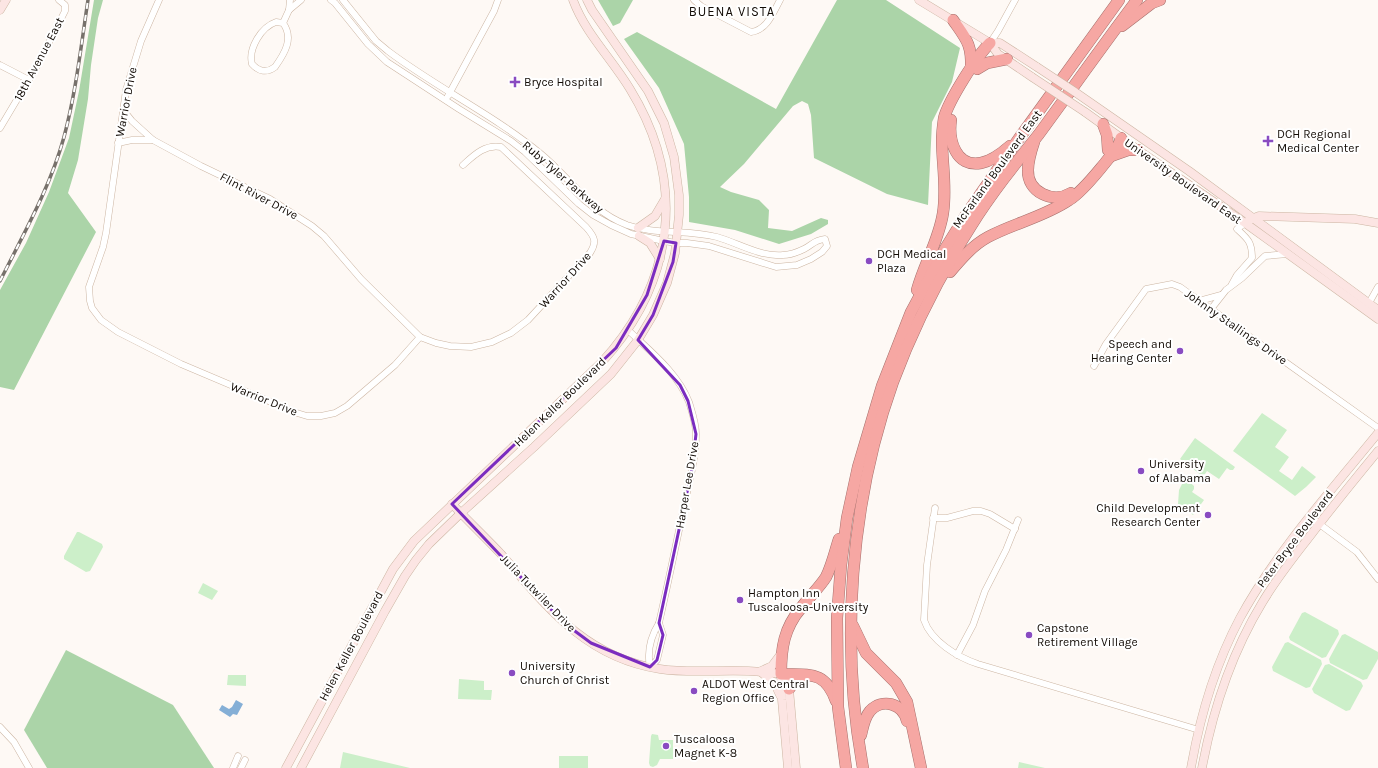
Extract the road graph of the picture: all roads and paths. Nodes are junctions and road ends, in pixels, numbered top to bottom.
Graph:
1 (6, 0) edge
2 (60, 0) edge
3 (159, 0) edge
4 (290, 0) edge
5 (301, 0) edge
6 (331, 0) edge
7 (343, 0) edge
8 (498, 0) edge
9 (573, 0) edge
10 (587, 0) edge
11 (694, 0) edge
12 (780, 0) edge
13 (919, 0) edge
14 (1015, 0) edge
15 (1119, 0) edge
16 (1137, 0) edge
17 (1160, 0) edge
18 (0, 10) edge
19 (289, 10) junction
20 (953, 20) junction
21 (283, 23) junction
22 (1112, 34) junction
23 (990, 43) junction
24 (1007, 59) junction
25 (0, 65) edge
26 (974, 69) junction
27 (29, 80) junction
28 (450, 93) junction
29 (446, 101) junction
30 (124, 111) junction
31 (1103, 124) junction
32 (0, 128) edge
33 (1037, 135) junction
34 (1020, 137) junction
35 (1121, 138) junction
36 (153, 140) junction
37 (118, 143) junction
38 (1138, 150) junction
39 (1108, 154) junction
40 (463, 165) dead end
41 (666, 198) junction
42 (1252, 218) junction
43 (1378, 222) edge
44 (1245, 223) junction
45 (639, 232) junction
46 (678, 232) junction
47 (665, 237) junction
48 (716, 237) junction
49 (676, 243) junction
50 (714, 248) junction
51 (766, 254) junction
52 (1288, 254) junction
53 (660, 259) junction
54 (762, 263) junction
55 (1232, 285) junction
56 (936, 287) junction
57 (1378, 287) edge
58 (1221, 295) junction
59 (1199, 301) junction
60 (1368, 303) junction
61 (1211, 309) junction
62 (1378, 310) edge
63 (911, 312) junction
64 (1378, 319) edge
65 (628, 330) junction
66 (420, 337) junction
67 (638, 340) junction
68 (1094, 366) dead end
69 (1378, 428) edge
70 (1378, 433) edge
71 (1378, 451) edge
72 (452, 504) junction
73 (935, 508) dead end
74 (461, 513) junction
75 (1310, 517) junction
76 (847, 518) junction
77 (933, 518) junction
78 (1018, 520) dead end
79 (1319, 524) junction
80 (1015, 529) junction
81 (1378, 579) edge
82 (851, 621) junction
83 (659, 622) junction
84 (781, 654) junction
85 (957, 655) junction
86 (650, 667) junction
87 (761, 671) junction
88 (781, 674) junction
89 (803, 675) junction
90 (789, 689) junction
91 (782, 700) junction
92 (838, 707) junction
93 (0, 727) edge
94 (1199, 730) junction
95 (860, 746) junction
96 (238, 756) dead end
97 (245, 760) dead end
98 (29, 768) edge
99 (234, 768) edge
100 (241, 768) edge
101 (286, 768) edge
102 (301, 768) edge
103 (788, 768) edge
104 (796, 768) edge
105 (846, 768) edge
106 (863, 768) edge
107 (916, 768) edge
108 (921, 768) edge
109 (1191, 768) edge
110 (1202, 768) edge

1 - 18 street
2 - 27 street, 18th Avenue East
3 - 30 street, Warrior Drive
4 - 19 street
5 - 19 street
6 - 29 street, Ruby Tyler Parkway
7 - 28 street, Ruby Tyler Parkway
8 - 28 street
9 - 41 street, Helen Keller Boulevard
10 - 46 street, Helen Keller Boulevard
11 - 12 street
13 - 20 street, University Boulevard East
14 - 23 street
15 - 34 highway, McFarland Boulevard East
16 - 22 highway, McFarland Boulevard East
17 - 22 highway
19 - 21 street
20 - 23 street, University Boulevard East
20 - 26 highway
21 - 21 street
22 - 33 highway, McFarland Boulevard East
23 - 24 street, University Boulevard East
23 - 26 highway
23 - 42 street, University Boulevard East, bridge
24 - 26 highway
24 - 31 street, University Boulevard East, bridge
25 - 27 street
26 - 34 highway
26 - 63 highway
27 - 32 street, 18th Avenue East
28 - 29 street
28 - 45 street, Ruby Tyler Parkway
29 - 45 street, Ruby Tyler Parkway
30 - 36 street, Flint River Drive
30 - 37 street, Warrior Drive
31 - 35 street, University Boulevard East
31 - 39 highway
33 - 39 highway
33 - 56 highway, McFarland Boulevard East
34 - 63 highway, McFarland Boulevard East
35 - 38 street, University Boulevard East
35 - 39 highway
36 - 37 street, Flint River Drive
36 - 66 street, Flint River Drive
37 - 66 street, Warrior Drive
38 - 39 highway
38 - 44 street, University Boulevard East
39 - 56 highway
40 - 66 street, Warrior Drive
41 - 45 street
41 - 47 street, Helen Keller Boulevard
42 - 43 street
42 - 44 street
42 - 60 street, University Boulevard East
44 - 52 street, University Boulevard East
44 - 55 street
45 - 47 street, Ruby Tyler Parkway
45 - 53 street
46 - 47 street, Ruby Tyler Parkway
46 - 48 street, Ruby Tyler Parkway
46 - 49 street, Helen Keller Boulevard
47 - 49 street, Ruby Tyler Parkway
47 - 53 street, Helen Keller Boulevard
48 - 50 street
48 - 51 street, Ruby Tyler Parkway
49 - 50 street, Ruby Tyler Parkway
49 - 67 street, Helen Keller Boulevard
50 - 54 street, Ruby Tyler Parkway
51 - 54 street
51 - 54 street, Ruby Tyler Parkway
52 - 55 street
52 - 64 street, University Boulevard East
53 - 65 street, Helen Keller Boulevard
55 - 58 street
56 - 82 highway, McFarland Boulevard East
57 - 60 street
58 - 59 street
58 - 61 street
59 - 61 street, Johnny Stallings Drive
59 - 68 street, Johnny Stallings Drive
60 - 62 street, University Boulevard East
61 - 69 street, Johnny Stallings Drive
63 - 76 highway, McFarland Boulevard East
65 - 67 street, Harper Lee Drive
65 - 72 street, Helen Keller Boulevard
67 - 74 street, Helen Keller Boulevard
67 - 83 street, Harper Lee Drive
70 - 75 street, Peter Bryce Boulevard
71 - 79 street, Peter Bryce Boulevard
72 - 74 street, Julia Tutwiler Drive
72 - 101 street, Helen Keller Boulevard
73 - 77 street
74 - 86 street, Julia Tutwiler Drive
74 - 102 street, Helen Keller Boulevard
75 - 79 street
75 - 94 street, Peter Bryce Boulevard
76 - 84 highway
76 - 92 highway, McFarland Boulevard East
77 - 80 street
77 - 85 street
78 - 80 street
79 - 81 street
79 - 110 street, Peter Bryce Boulevard
80 - 85 street
82 - 95 highway, McFarland Boulevard East
82 - 108 highway
83 - 86 street, Harper Lee Drive
83 - 86 street, Harper Lee Drive
84 - 87 street
84 - 88 highway
85 - 94 street
86 - 87 street, Julia Tutwiler Drive
87 - 88 street, Julia Tutwiler Drive
87 - 91 street
88 - 89 highway
88 - 90 street
88 - 91 street
89 - 90 highway
89 - 92 highway
90 - 104 street
91 - 103 street
92 - 105 highway, McFarland Boulevard East
93 - 98 street
94 - 109 street, Peter Bryce Boulevard
95 - 106 highway, McFarland Boulevard East
95 - 107 highway
96 - 99 street
97 - 100 street

